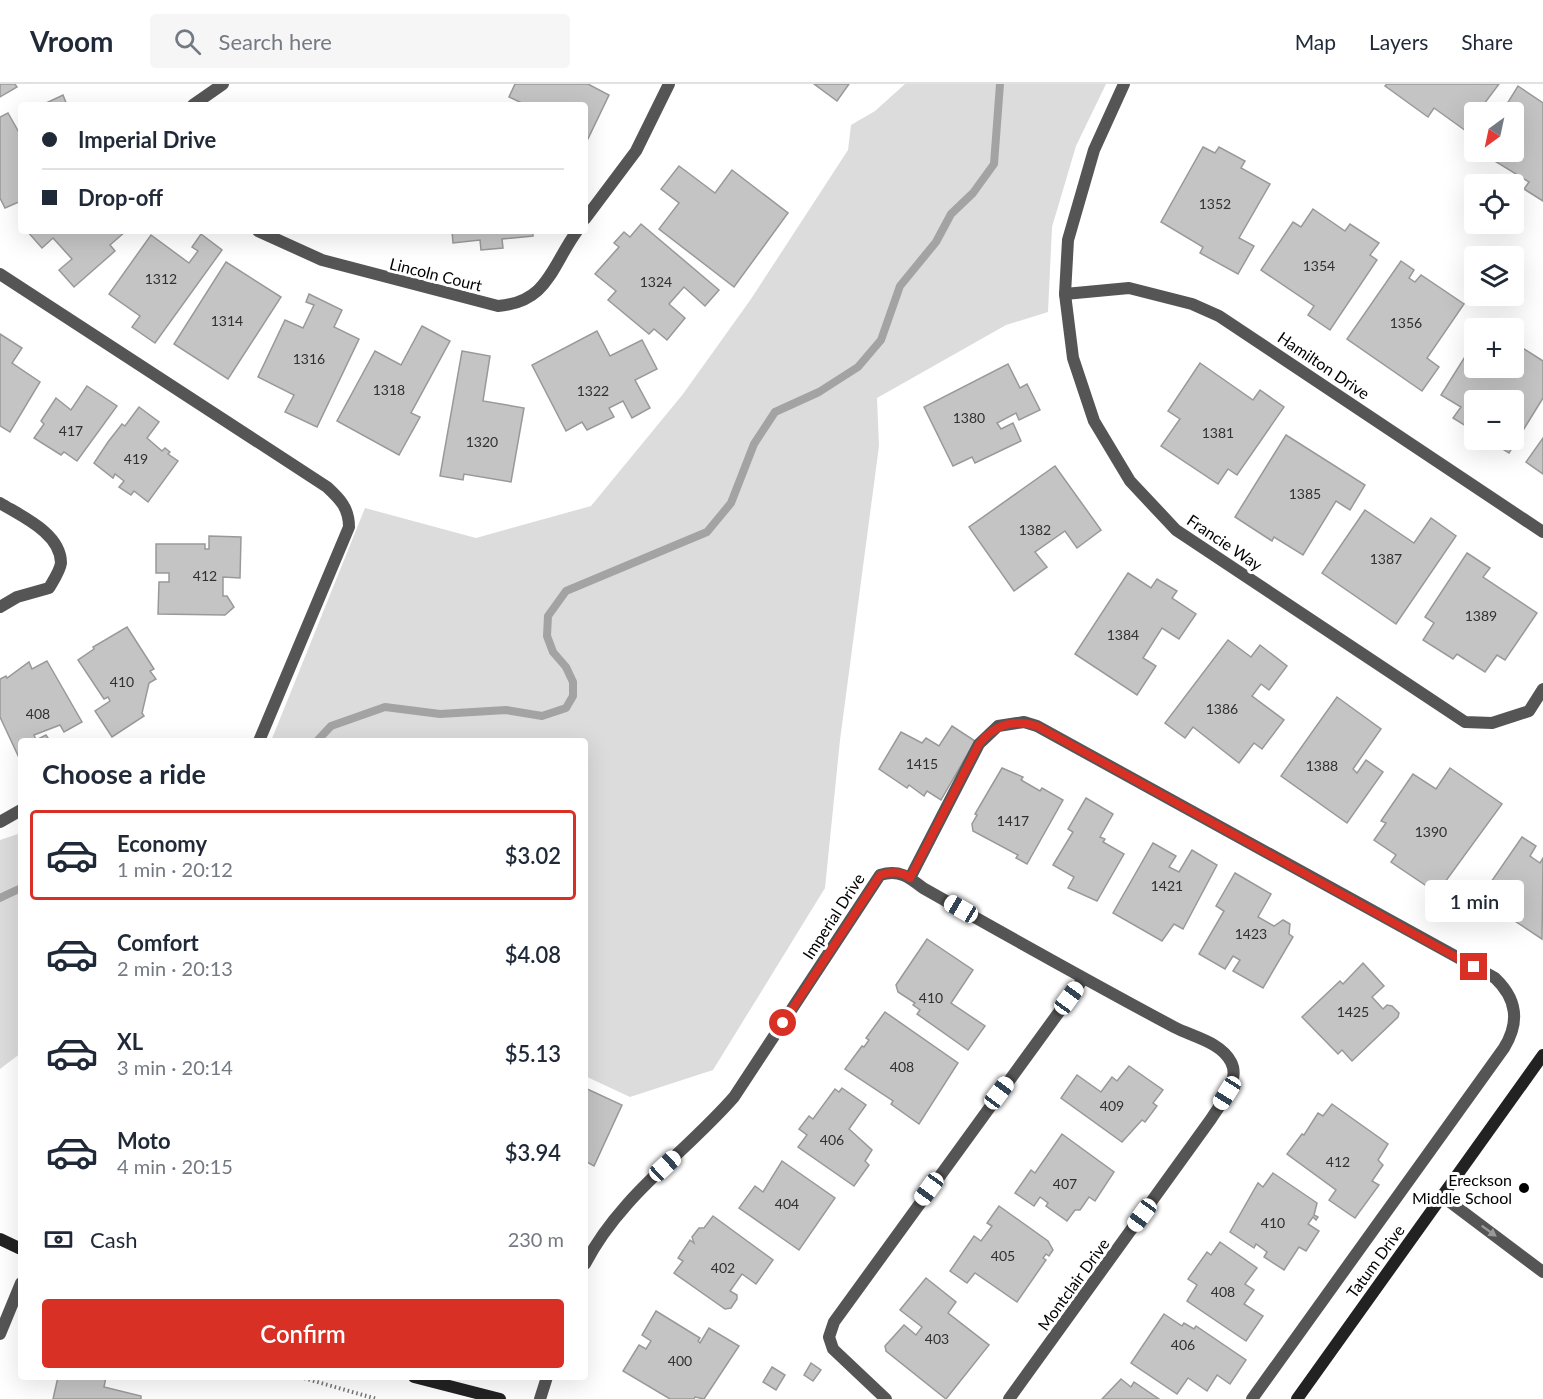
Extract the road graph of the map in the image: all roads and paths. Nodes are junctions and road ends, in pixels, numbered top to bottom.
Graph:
1 (223, 84) edge
2 (669, 84) edge
3 (1124, 84) edge
4 (197, 102) edge
5 (588, 215) edge
6 (265, 234) edge
7 (575, 234) edge
8 (0, 274) edge
9 (1065, 294) junction
10 (0, 503) edge
11 (1543, 532) edge
12 (0, 607) edge
13 (1543, 689) edge
14 (260, 738) edge
15 (18, 812) edge
16 (0, 822) edge
17 (910, 878) junction
18 (1083, 979) junction
19 (1543, 1055) edge
20 (1233, 1065) joint
21 (1442, 1196) junction
22 (0, 1239) edge
23 (18, 1248) edge
24 (588, 1258) edge
25 (1543, 1272) edge
26 (18, 1290) edge
27 (0, 1334) edge
28 (310, 1380) edge
29 (426, 1380) edge
30 (546, 1380) edge
31 (377, 1399) edge
32 (500, 1399) edge
33 (540, 1399) edge
34 (886, 1399) edge
35 (1009, 1399) edge
36 (1252, 1399) edge
37 (1297, 1399) edge

1 - 4 street
2 - 5 street
3 - 9 street, Francie Way
6 - 7 street, Lincoln Court
8 - 14 street
9 - 11 street, Hamilton Drive
9 - 13 street, Francie Way
10 - 12 street
15 - 16 street
17 - 18 street, Imperial Drive
17 - 24 street, Imperial Drive
17 - 36 street
18 - 20 street, Imperial Drive
18 - 34 street
19 - 21 street, Tatum Drive
20 - 35 street, Montclair Drive
21 -> 25 street
21 - 37 street, Tatum Drive
22 - 23 street
26 - 27 street
28 - 31 path
29 - 32 street
30 - 33 street

